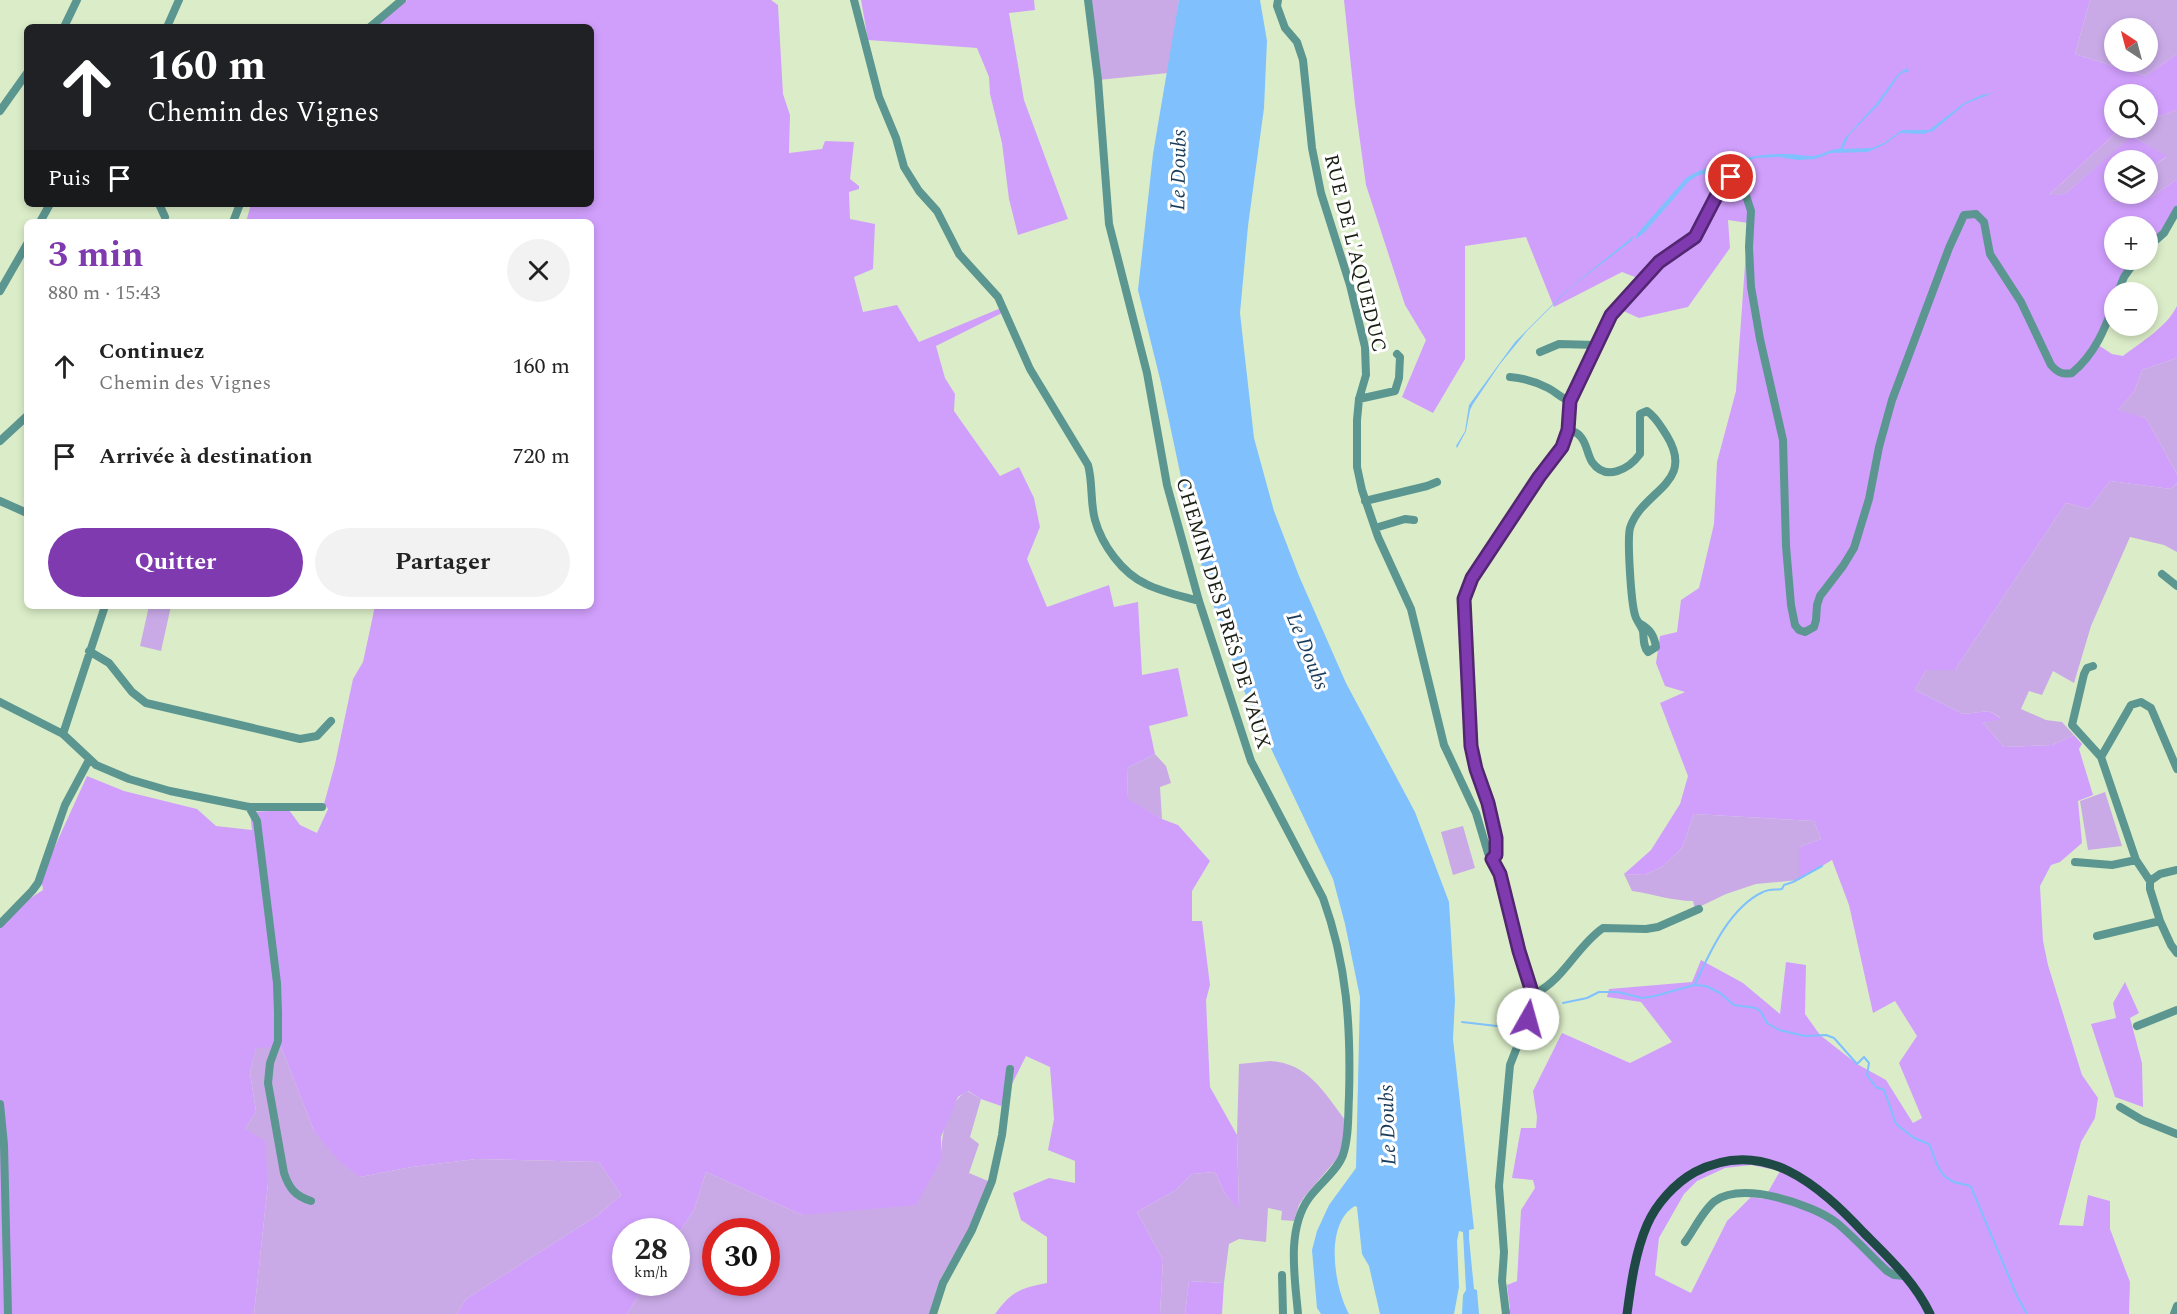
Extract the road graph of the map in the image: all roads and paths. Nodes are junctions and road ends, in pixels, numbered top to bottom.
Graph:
1 (77, 0) edge
2 (179, 0) edge
3 (402, 0) edge
4 (855, 0) edge
5 (1088, 0) edge
6 (1278, 0) edge
7 (65, 24) edge
8 (168, 24) edge
9 (374, 24) edge
10 (24, 77) edge
11 (0, 111) edge
12 (160, 207) edge
13 (2177, 210) edge
14 (165, 216) dead end
15 (2158, 238) edge
16 (24, 249) edge
17 (0, 291) edge
18 (2104, 330) edge
19 (1596, 345) junction
20 (1540, 352) dead end
21 (1397, 354) dead end
22 (1510, 377) dead end
23 (1359, 399) junction
24 (1570, 401) junction
25 (24, 419) edge
26 (1568, 430) junction
27 (0, 441) edge
28 (1437, 482) dead end
29 (0, 501) edge
30 (1365, 501) junction
31 (24, 512) edge
32 (1414, 520) dead end
33 (1375, 528) junction
34 (2162, 574) dead end
35 (2177, 586) edge
36 (1199, 601) junction
37 (104, 609) edge
38 (1639, 623) dead end
39 (89, 651) junction
40 (2093, 666) dead end
41 (0, 702) edge
42 (330, 721) dead end
43 (63, 734) junction
44 (2101, 757) junction
45 (89, 760) junction
46 (2177, 769) edge
47 (249, 807) junction
48 (322, 807) dead end
49 (1492, 859) junction
50 (2136, 861) junction
51 (2075, 862) dead end
52 (2177, 870) edge
53 (2150, 881) junction
54 (1699, 909) dead end
55 (2160, 921) junction
56 (0, 924) edge
57 (2097, 936) dead end
58 (2177, 953) edge
59 (1532, 992) junction
60 (2177, 1010) edge
61 (2137, 1026) dead end
62 (1010, 1069) dead end
63 (0, 1104) edge
64 (2120, 1107) dead end
65 (2177, 1134) edge
66 (311, 1201) dead end
67 (1685, 1242) dead end
68 (1282, 1275) dead end
69 (1905, 1276) junction
70 (2177, 1306) edge
71 (8, 1314) edge
72 (933, 1314) edge
73 (1283, 1314) edge
74 (1298, 1314) edge
75 (1506, 1314) edge
76 (1627, 1314) edge
77 (1930, 1314) edge
78 (2174, 1314) edge

1 - 7 street
2 - 8 street
3 - 9 street
4 - 36 street
5 - 36 street, CHEMIN DES PRÉS DE VAUX
6 - 23 street, RUE DE L'AQUEDUC
10 - 11 street
12 - 14 street
13 - 15 street
16 - 17 street
18 - 19 street
19 - 20 street
19 - 24 street
21 - 23 street
22 - 24 street
23 - 30 street, RUE DE L'AQUEDUC
24 - 26 street
25 - 27 street
26 - 38 street
26 - 49 street
28 - 30 street
29 - 31 street
30 - 33 street, RUE DE L'AQUEDUC
32 - 33 street
33 - 49 street, RUE DE L'AQUEDUC
34 - 35 street
36 - 74 street, CHEMIN DES PRÉS DE VAUX
37 - 39 street
39 - 42 street
39 - 43 street
40 - 44 street
41 - 43 street
43 - 45 street
44 - 46 street
44 - 50 street
45 - 47 street
45 - 56 street
47 - 48 street
47 - 66 street
49 - 59 street, RUE DE L'AQUEDUC
50 - 51 street
50 - 53 street
52 - 53 street
53 - 55 street
54 - 59 street
55 - 57 street
55 - 58 street
59 - 75 street
60 - 61 street
62 - 72 street
63 - 71 street
64 - 65 street
67 - 69 street
68 - 73 street
69 - 76 main road
69 - 77 main road
70 - 78 street

